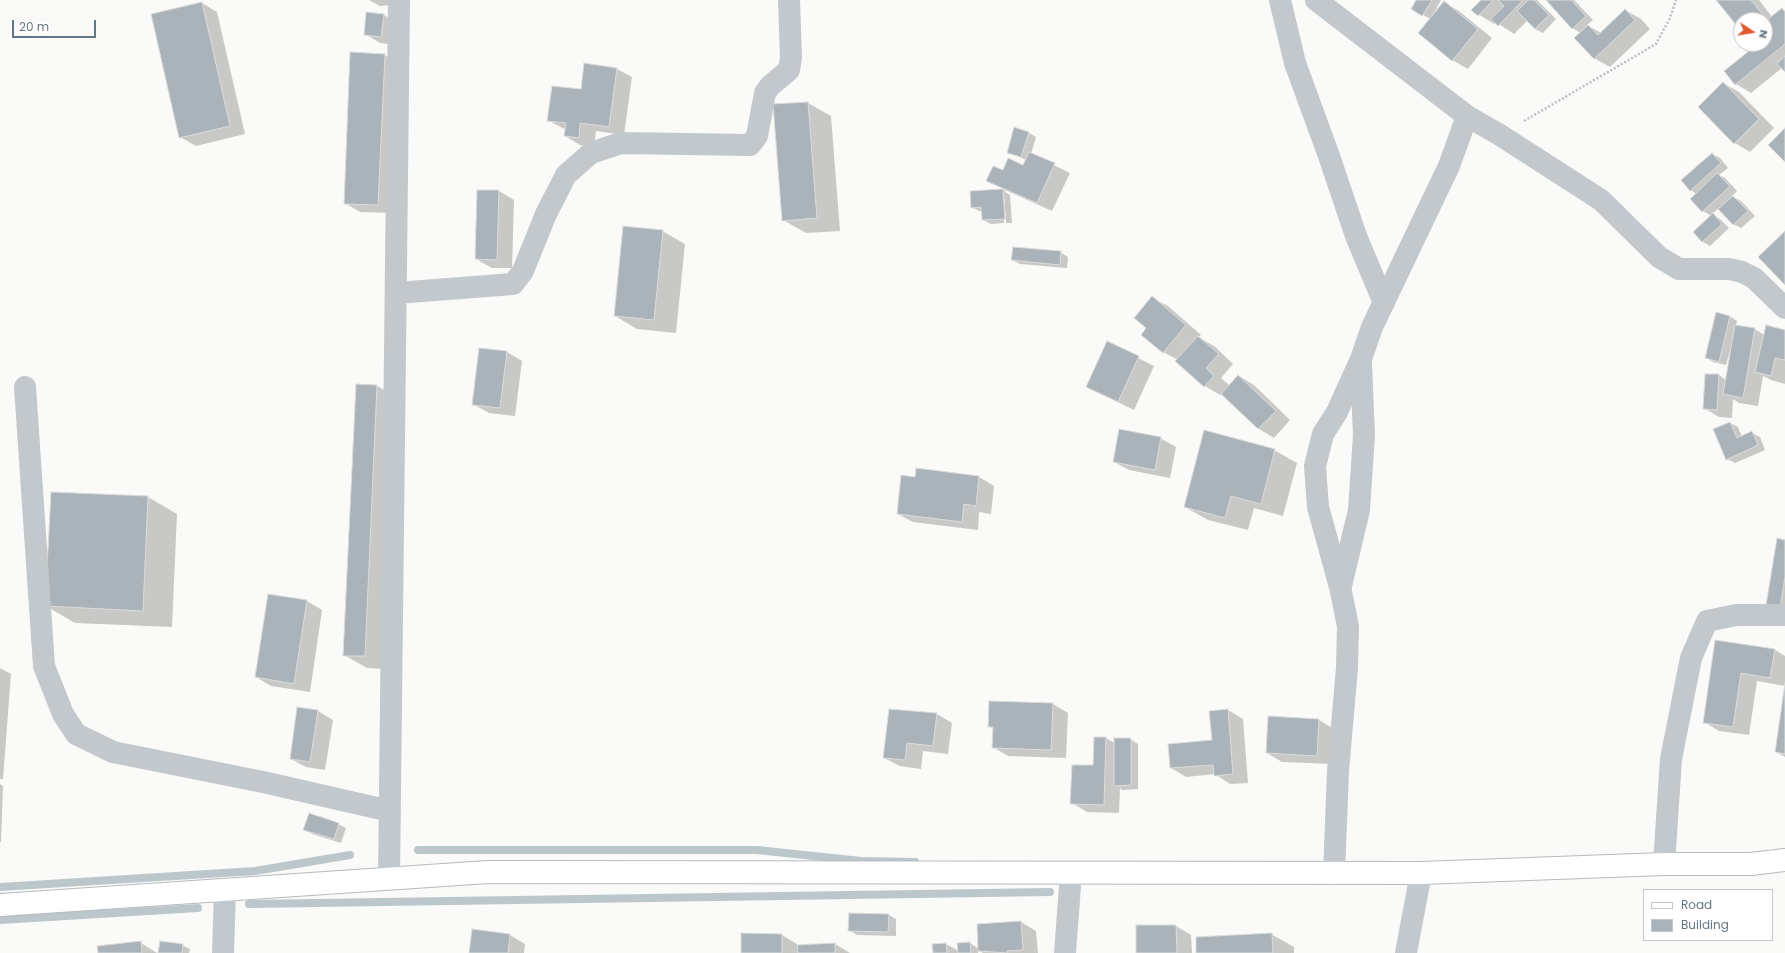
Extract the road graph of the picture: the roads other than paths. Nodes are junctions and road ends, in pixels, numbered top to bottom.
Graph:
1 (399, 0) edge
2 (788, 0) edge
3 (1280, 0) edge
4 (1316, 0) edge
5 (1467, 116) junction
6 (396, 293) junction
7 (1384, 302) junction
8 (1785, 308) edge
9 (1361, 359) junction
10 (25, 387) dead end
11 (1340, 587) junction
12 (1785, 614) edge
13 (390, 811) junction
14 (1785, 860) edge
15 (1664, 864) junction
16 (1751, 864) junction
17 (1785, 867) edge
18 (1071, 873) junction
19 (1334, 873) junction
20 (1421, 873) junction
21 (389, 879) junction
22 (225, 890) junction
23 (0, 905) edge
24 (223, 953) edge
25 (1064, 953) edge
26 (1406, 953) edge

1 - 6 street
2 - 6 street
3 - 7 street
4 - 5 street
5 - 7 street
5 - 8 street
6 - 13 street
7 - 9 street
9 - 11 street
9 - 11 street
10 - 13 street
11 - 19 street
12 - 15 street
13 - 21 street
14 - 16 main road
15 - 16 main road
15 - 20 main road
16 - 17 main road
18 - 19 main road
18 - 21 main road
18 - 25 street
19 - 20 main road
20 - 26 street
21 - 22 main road
22 - 23 main road
22 - 24 street

